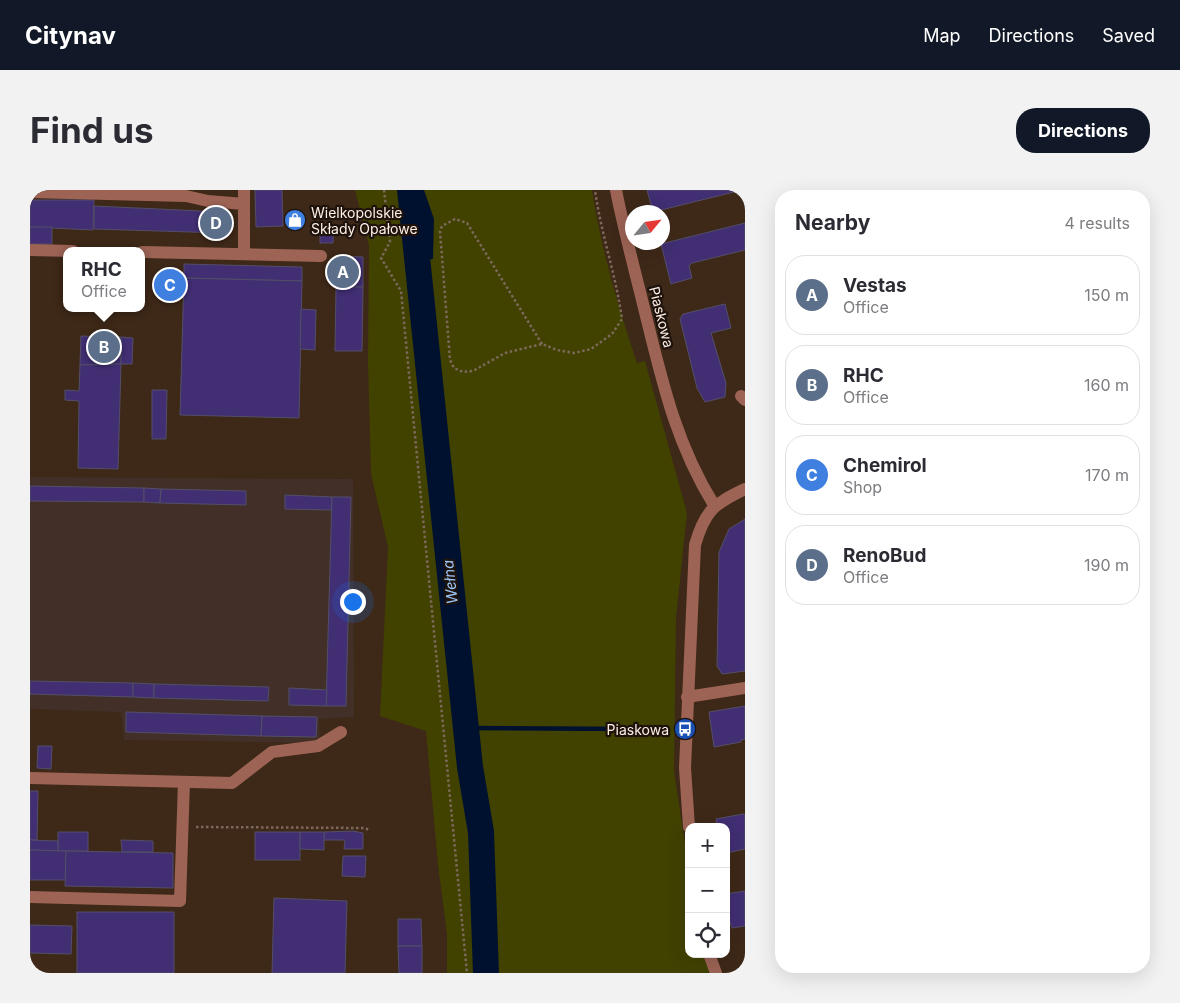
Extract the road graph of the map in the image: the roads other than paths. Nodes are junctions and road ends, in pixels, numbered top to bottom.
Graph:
1 (244, 190) edge
2 (616, 190) edge
3 (30, 192) edge
4 (244, 204) junction
5 (30, 250) edge
6 (63, 251) edge
7 (145, 252) edge
8 (244, 254) junction
9 (321, 256) dead end
10 (745, 489) edge
11 (714, 505) junction
12 (745, 688) edge
13 (687, 697) junction
14 (341, 732) dead end
15 (30, 778) edge
16 (184, 782) junction
17 (689, 823) edge
18 (30, 897) edge
19 (710, 958) edge
20 (716, 973) edge

1 - 4 street
2 - 11 street, Piaskowa
3 - 4 street
4 - 8 street
5 - 6 street
7 - 8 street
8 - 9 street
10 - 11 street
11 - 13 street
12 - 13 street
13 - 17 street
14 - 16 street
15 - 16 street
16 - 18 street
19 - 20 street

